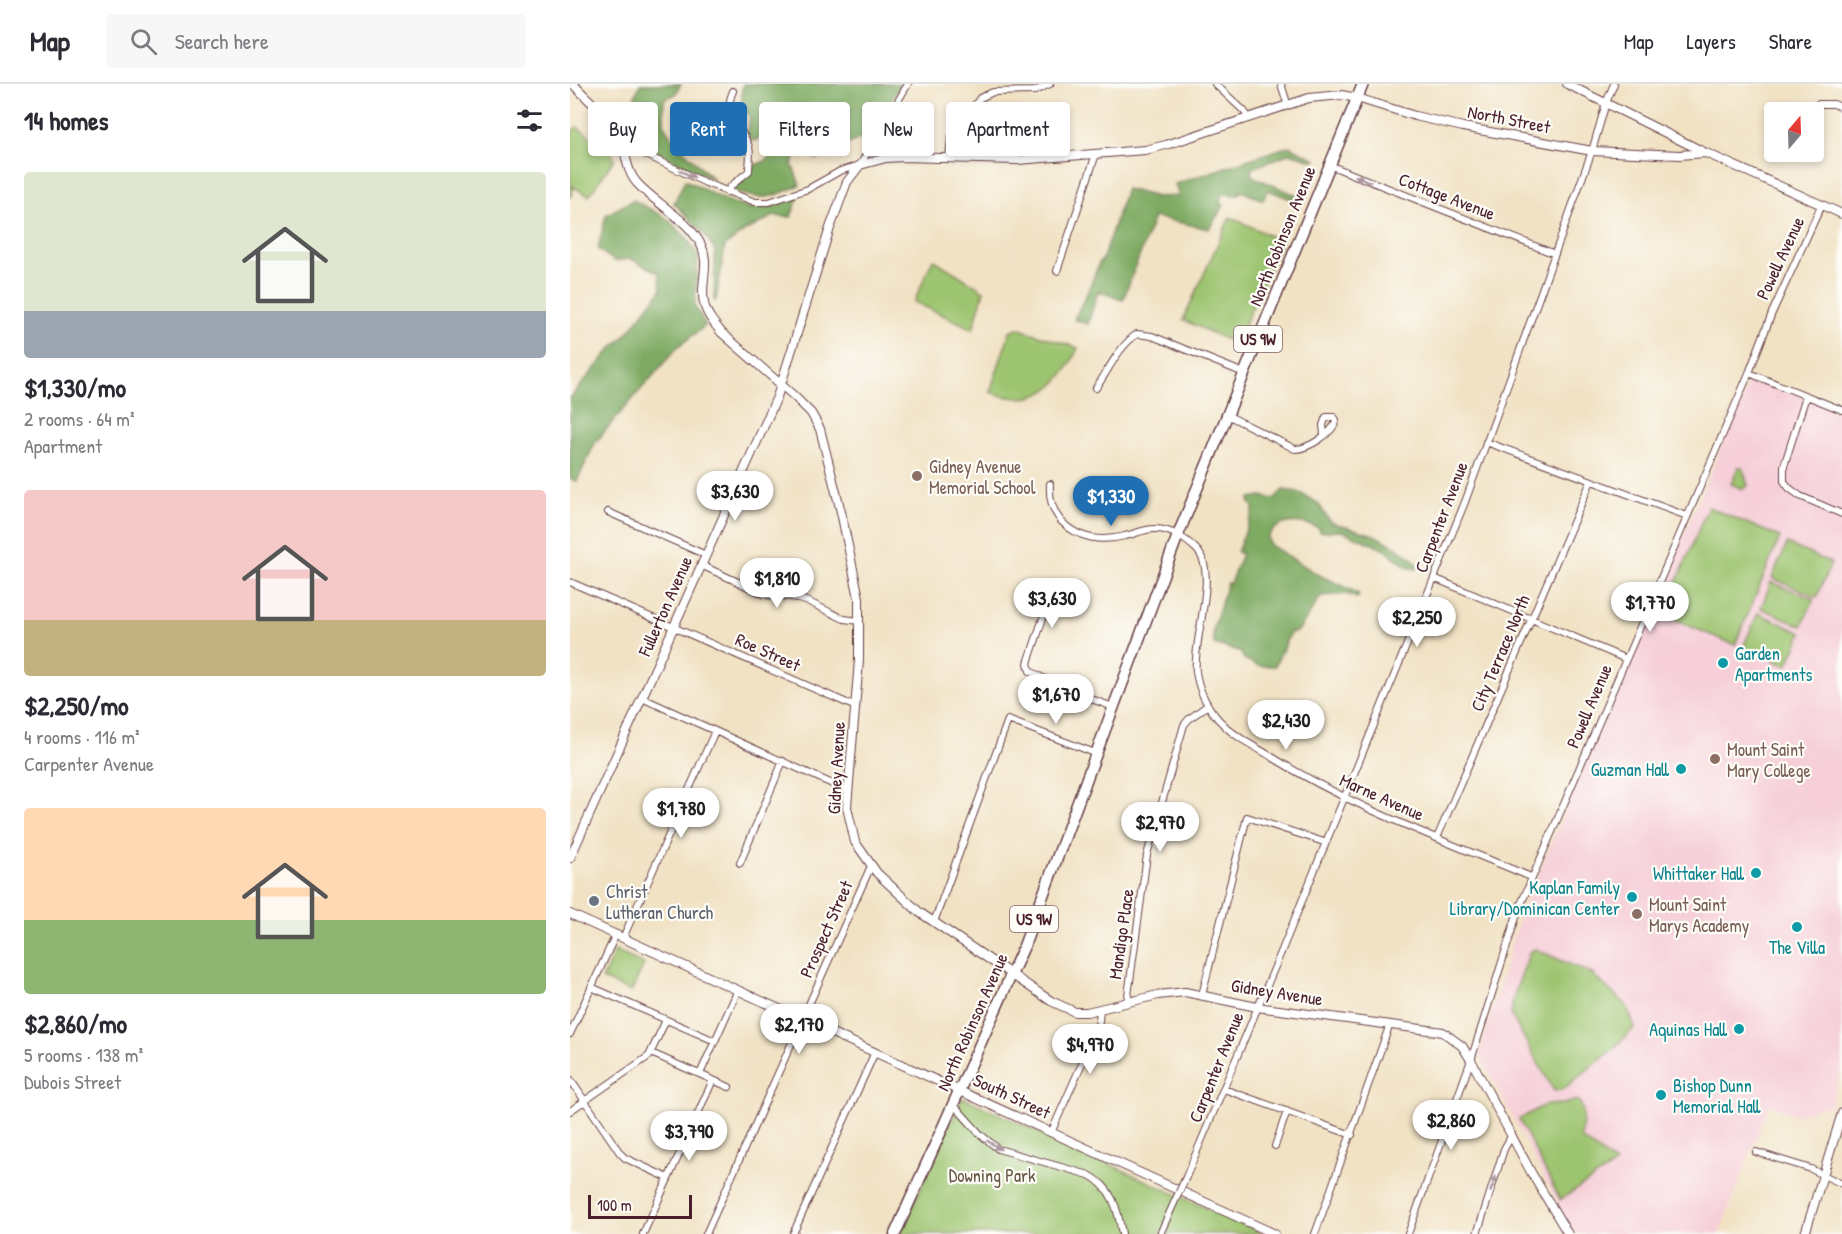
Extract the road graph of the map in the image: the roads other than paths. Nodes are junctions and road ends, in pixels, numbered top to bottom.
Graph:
1 (573, 84) edge
2 (908, 84) edge
3 (1050, 84) edge
4 (1215, 84) edge
5 (1281, 84) edge
6 (1363, 84) edge
7 (1567, 84) edge
8 (1614, 84) edge
9 (733, 91) dead end
10 (1357, 98) junction
11 (589, 102) edge
12 (1606, 103) junction
13 (1824, 104) edge
14 (1288, 106) junction
15 (1842, 108) edge
16 (1249, 118) junction
17 (1679, 141) junction
18 (1592, 151) junction
19 (1706, 153) junction
20 (1096, 154) junction
21 (1670, 154) junction
22 (625, 156) edge
23 (648, 156) edge
24 (949, 158) junction
25 (860, 165) junction
26 (1329, 165) junction
27 (727, 192) junction
28 (1822, 204) junction
29 (1842, 214) edge
30 (1555, 254) junction
31 (1057, 271) dead end
32 (1244, 373) junction
33 (1749, 373) junction
34 (781, 384) junction
35 (1096, 388) dead end
36 (1806, 396) junction
37 (1842, 410) edge
38 (1227, 415) junction
39 (1324, 435) dead end
40 (1486, 442) junction
41 (1591, 481) junction
42 (1050, 484) dead end
43 (608, 513) dead end
44 (1842, 514) edge
45 (1687, 516) junction
46 (1178, 535) junction
47 (706, 555) junction
48 (701, 565) junction
49 (1434, 578) junction
50 (570, 582) edge
51 (1053, 588) dead end
52 (1531, 619) junction
53 (861, 621) junction
54 (673, 627) junction
55 (1626, 658) junction
56 (642, 698) junction
57 (1208, 705) junction
58 (856, 707) junction
59 (1113, 707) junction
60 (714, 731) junction
61 (1095, 753) junction
62 (783, 762) junction
63 (848, 791) junction
64 (1343, 798) junction
65 (1437, 838) junction
66 (1324, 842) junction
67 (570, 858) edge
68 (740, 862) dead end
69 (871, 866) junction
70 (1532, 878) junction
71 (570, 914) edge
72 (934, 922) junction
73 (620, 936) junction
74 (1012, 974) junction
75 (591, 987) junction
76 (738, 990) junction
77 (1202, 995) junction
78 (1127, 1003) junction
79 (1257, 1007) junction
80 (1100, 1010) junction
81 (802, 1019) junction
82 (666, 1020) junction
83 (1390, 1024) junction
84 (570, 1034) edge
85 (715, 1041) junction
86 (876, 1052) junction
87 (651, 1053) junction
88 (1472, 1060) junction
89 (700, 1074) junction
90 (570, 1079) edge
91 (713, 1080) junction
92 (729, 1087) dead end
93 (1224, 1089) junction
94 (960, 1090) junction
95 (585, 1101) junction
96 (953, 1104) junction
97 (570, 1111) edge
98 (1287, 1111) junction
99 (1842, 1113) edge
100 (1051, 1132) junction
101 (1352, 1135) junction
102 (1512, 1135) junction
103 (1275, 1146) dead end
104 (1756, 1152) dead end
105 (1823, 1176) junction
106 (668, 1178) junction
107 (1842, 1184) edge
108 (643, 1234) edge
109 (705, 1234) edge
110 (793, 1234) edge
111 (895, 1234) edge
112 (1122, 1234) edge
113 (1160, 1234) edge
114 (1275, 1234) edge
115 (1315, 1234) edge
116 (1408, 1234) edge
117 (1476, 1234) edge
118 (1568, 1234) edge
119 (1805, 1234) edge

1 - 11 street, Gidney Avenue
2 - 25 street
3 - 24 street
4 - 16 street
5 - 14 street
6 - 10 highway, North Robinson Avenue / US 9W
7 - 12 street
8 - 12 street, Carpenter Avenue
9 - 27 street
10 - 14 street, North Street
10 - 18 street, North Street
10 - 26 highway, North Robinson Avenue / US 9W
12 - 17 street
12 - 18 street, Carpenter Avenue
13 - 15 street
14 - 16 street, North Street
16 - 20 street, North Street
17 - 19 street
17 - 21 street
18 - 21 street, North Street
18 - 30 street, Carpenter Avenue
19 - 21 street, North Street
19 - 28 street, North Street
20 - 24 street, North Street
20 - 31 street
22 - 34 street, Gidney Avenue
23 -> 27 street, North Street
24 - 25 street, North Street
25 - 27 street, North Street
25 - 34 street, Fullerton Avenue
30 -> 26 street, Cottage Avenue
26 - 32 highway, North Robinson Avenue / US 9W
28 - 29 street, North Street
28 - 33 street, Powell Avenue
30 - 40 street, Carpenter Avenue
32 - 35 street
32 - 38 highway, North Robinson Avenue / US 9W
33 - 36 street
33 - 45 street, Powell Avenue
34 - 47 street, Fullerton Avenue
34 - 53 street, Gidney Avenue
36 - 37 street
36 - 44 street
38 - 39 street
38 - 46 highway, North Robinson Avenue / US 9W
40 - 41 street
40 - 49 street, Carpenter Avenue
41 - 45 street
41 - 52 street, City Terrace North
42 - 46 street
43 - 47 street
45 - 55 street, Powell Avenue
46 - 57 street, Marne Avenue
46 - 59 highway, North Robinson Avenue / US 9W
47 - 48 street, Fullerton Avenue
48 - 53 street
48 - 54 street, Fullerton Avenue
49 - 52 street
49 - 64 street, Carpenter Avenue
50 - 54 street, Roe Street
51 - 59 street
52 - 55 street
52 - 65 street, City Terrace North
53 - 58 street, Gidney Avenue
54 - 56 street, Fullerton Avenue
54 - 58 street, Roe Street
55 - 70 street, Powell Avenue
56 - 60 street
56 - 67 street, Fullerton Avenue
57 - 64 street, Marne Avenue
57 - 78 street, Mandigo Place
58 - 63 street, Gidney Avenue
59 - 61 highway, North Robinson Avenue / US 9W
60 - 62 street
60 - 73 street
61 - 72 street
61 - 74 highway, North Robinson Avenue / US 9W
62 - 63 street
62 - 68 street
63 - 69 street, Gidney Avenue
64 - 65 street, Marne Avenue
64 - 66 street, Carpenter Avenue
65 - 70 street, Marne Avenue
66 - 77 street
66 - 79 street, Carpenter Avenue
69 - 72 street, Gidney Avenue
69 - 81 street, Prospect Street
70 - 88 street, Powell Avenue
71 - 73 street, South Street
72 - 74 street, Gidney Avenue
73 - 75 street
73 - 76 street, South Street
74 - 80 street, Gidney Avenue
74 - 94 highway, North Robinson Avenue / US 9W
75 - 82 street
75 - 84 street
76 - 81 street, South Street
76 - 85 street
77 - 78 street, Gidney Avenue
77 - 79 street, Gidney Avenue
78 - 80 street, Gidney Avenue
79 - 83 street, Gidney Avenue
79 - 93 street, Carpenter Avenue
80 - 100 street
81 - 86 street, South Street
81 - 109 street, Prospect Street
82 - 85 street
82 - 87 street
83 - 88 street, Gidney Avenue
83 - 101 street
85 - 89 street
86 - 94 street, South Street
86 - 110 street
87 - 89 street
87 - 95 street
88 - 102 street, Gidney Avenue
88 - 116 street, Powell Avenue
89 - 91 street
90 - 95 street
91 - 92 street
91 - 106 street
93 - 98 street
93 - 113 street, Carpenter Avenue, bridge
94 - 96 highway, North Robinson Avenue / US 9W
94 - 100 street, South Street
95 - 97 street
95 - 106 street
96 - 111 highway, North Robinson Avenue / US 9W
96 -> 112 street
98 - 101 street
98 - 103 street
99 - 105 street
100 - 114 street, South Street
101 - 115 street
117 -> 102 street
102 - 118 street, Gidney Avenue
104 - 105 street
105 - 107 street
105 - 119 street
106 - 108 street

